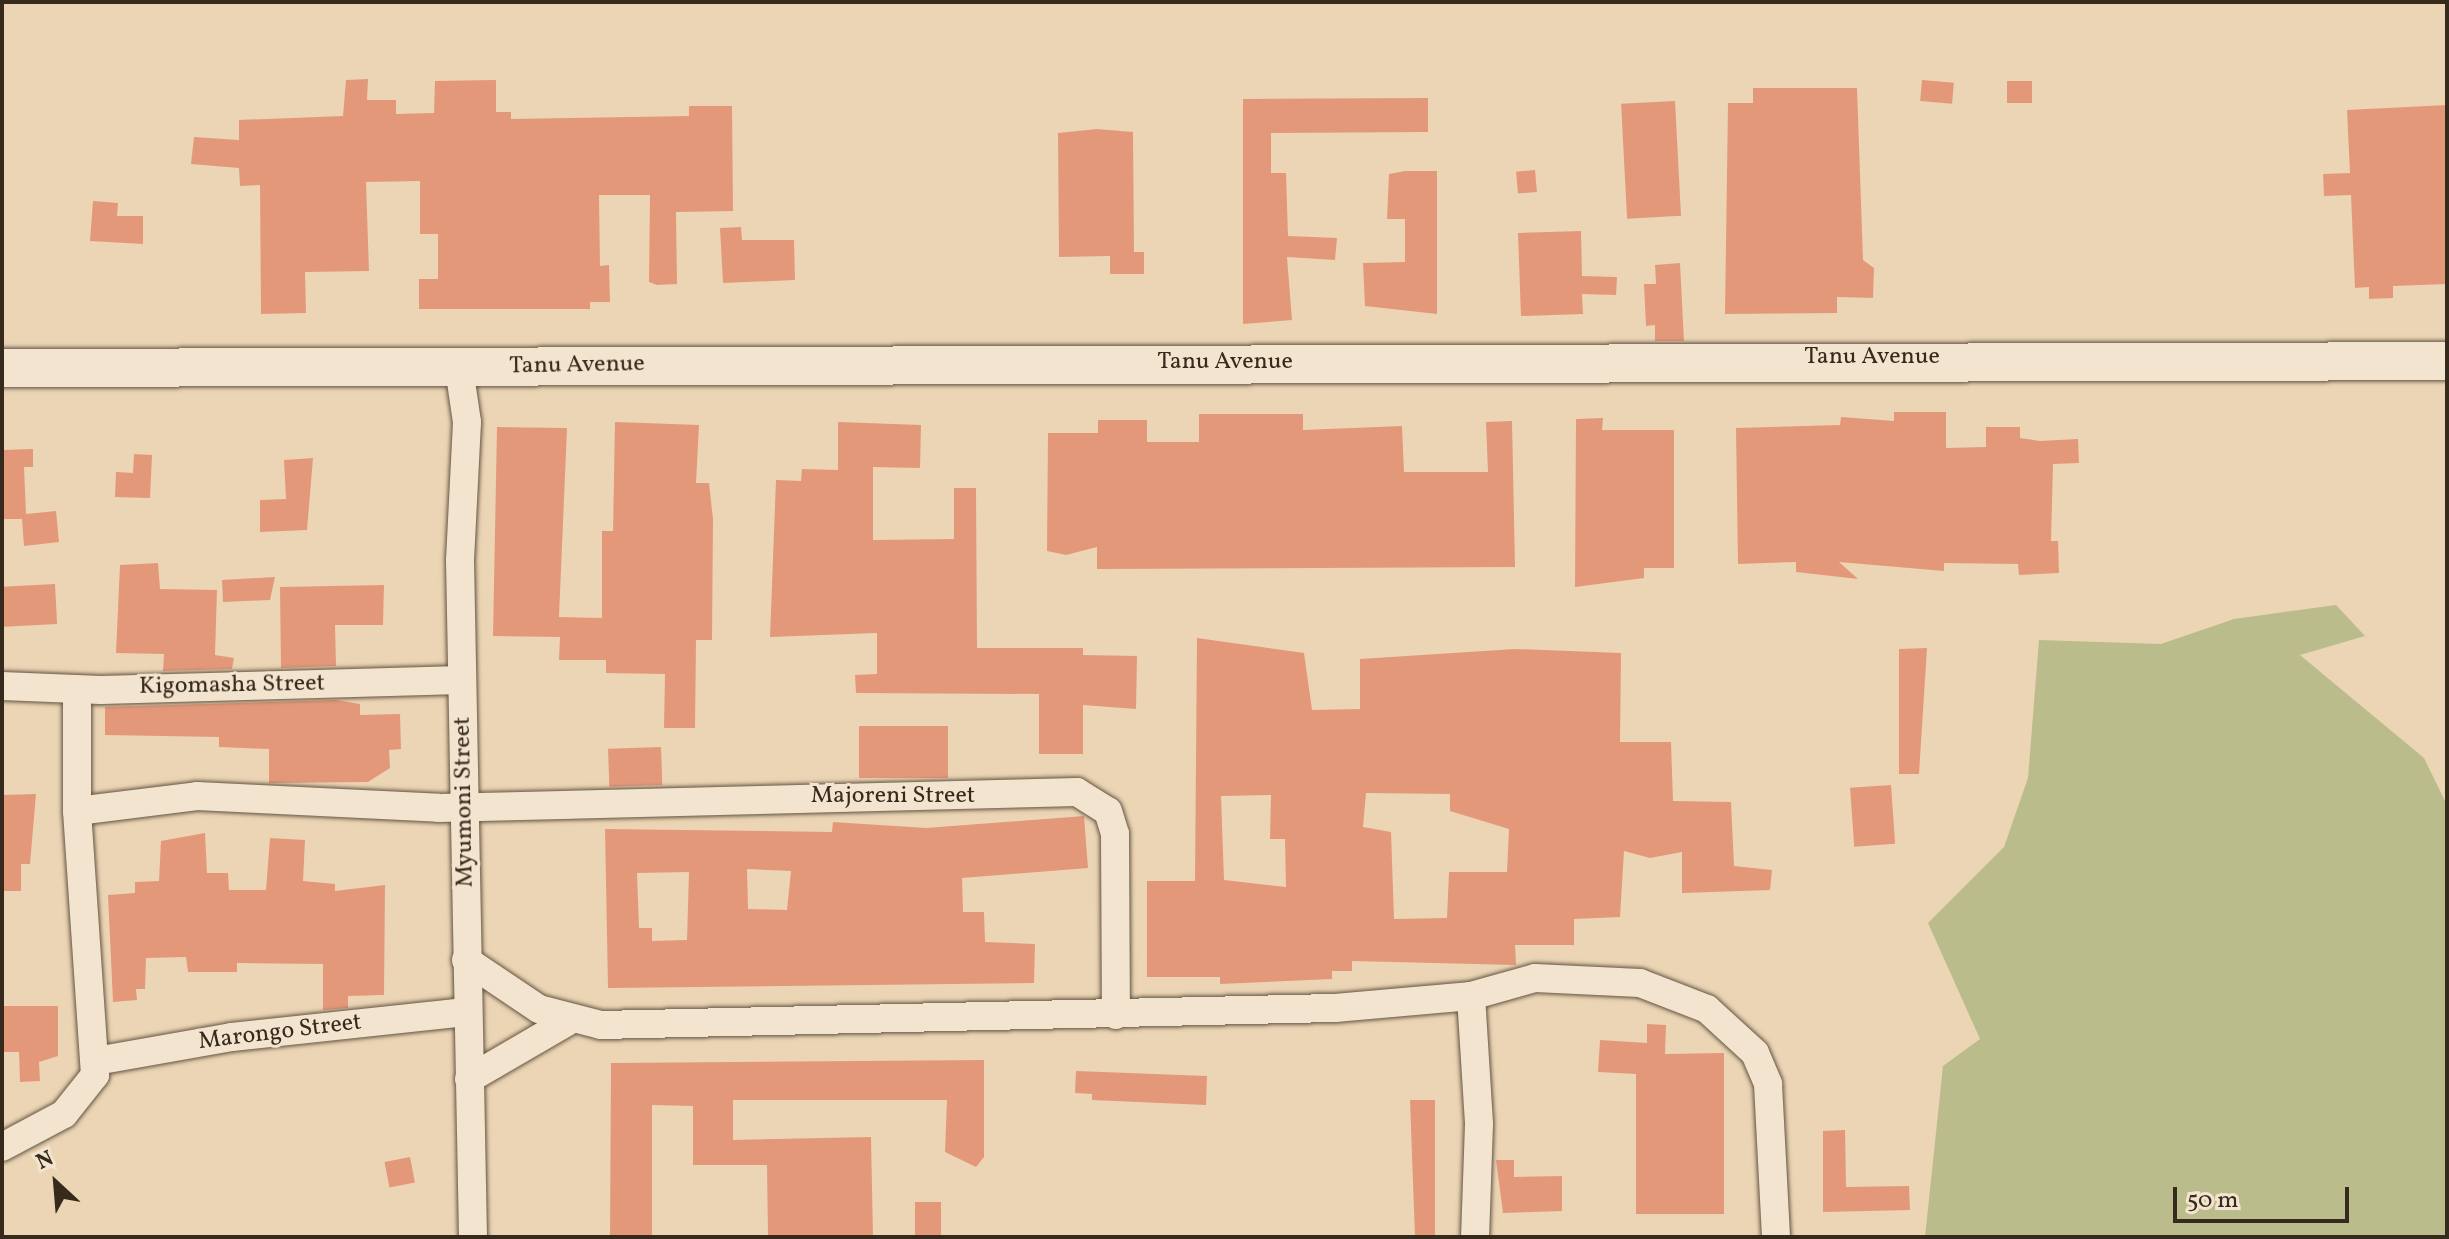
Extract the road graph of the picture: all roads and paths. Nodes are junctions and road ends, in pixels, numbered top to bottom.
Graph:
1 (2447, 361) edge
2 (2, 368) edge
3 (459, 368) junction
4 (462, 680) junction
5 (2, 686) edge
6 (77, 690) junction
7 (466, 807) junction
8 (77, 811) junction
9 (466, 960) junction
10 (1471, 996) junction
11 (466, 1012) junction
12 (1116, 1015) junction
13 (567, 1022) junction
14 (96, 1061) junction
15 (469, 1079) junction
16 (2, 1147) edge
17 (473, 1237) edge
18 (1475, 1237) edge
19 (1776, 1237) edge

1 - 3 street, Tanu Avenue
2 - 3 street, Tanu Avenue
3 - 4 street, Myumoni Street
4 - 6 street, Kigomasha Street
4 - 7 street, Myumoni Street
5 - 6 street, Kigomasha Street
6 - 8 street
7 - 8 street, Majoreni Street
7 - 9 street, Myumoni Street
7 - 12 street, Majoreni Street
8 - 14 street
9 - 11 street, Myumoni Street
9 - 13 street
10 - 12 street
10 - 18 street
10 - 19 street
11 - 14 street, Marongo Street
11 - 15 street, Myumoni Street
12 - 13 street
13 - 15 street
14 - 16 street
15 - 17 street, Myumoni Street

